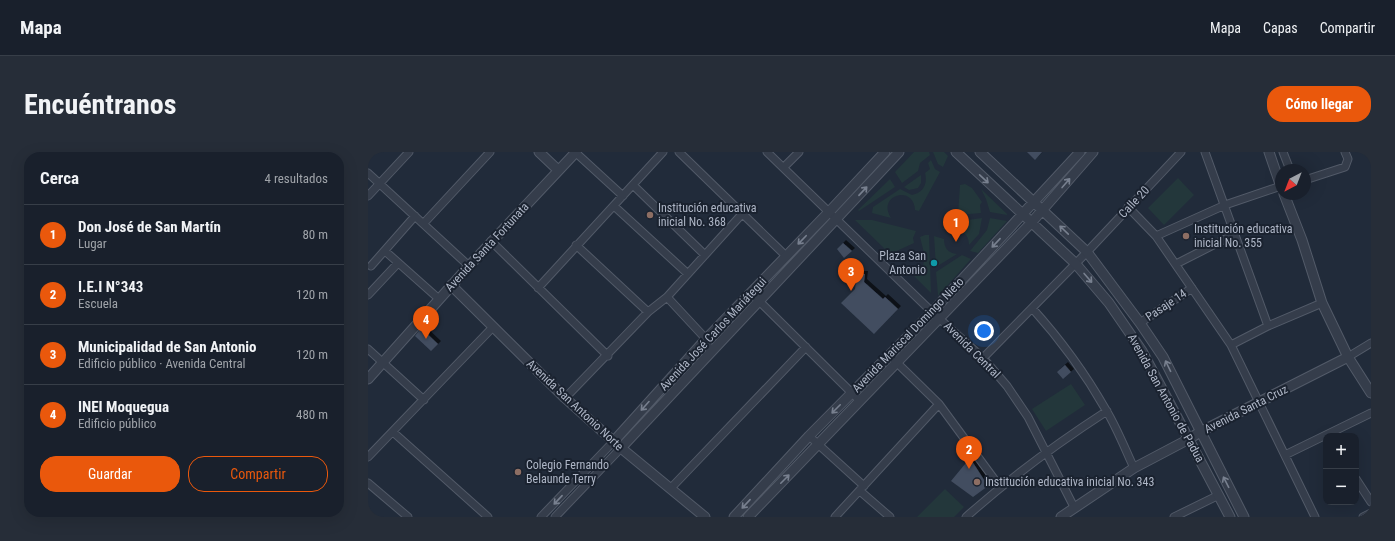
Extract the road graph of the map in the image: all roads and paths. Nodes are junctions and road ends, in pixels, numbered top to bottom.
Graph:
1 (410, 152) edge
2 (490, 152) edge
3 (539, 152) edge
4 (575, 152) edge
5 (663, 152) edge
6 (679, 152) edge
7 (767, 152) edge
8 (798, 152) edge
9 (885, 152) edge
10 (898, 152) edge
11 (956, 152) edge
12 (980, 152) edge
13 (1080, 152) edge
14 (1093, 152) edge
15 (1181, 152) edge
16 (1205, 152) edge
17 (1269, 152) edge
18 (1283, 152) edge
19 (1345, 152) edge
20 (1288, 164) edge
21 (784, 168) junction
22 (1275, 169) edge
23 (558, 170) junction
24 (368, 173) edge
25 (1311, 178) edge
26 (380, 183) junction
27 (633, 185) junction
28 (1275, 188) edge
29 (368, 196) edge
30 (623, 196) junction
31 (1286, 200) edge
32 (1034, 201) junction
33 (1225, 205) junction
34 (614, 206) junction
35 (1128, 207) junction
36 (1043, 210) junction
37 (829, 212) junction
38 (742, 214) junction
39 (1023, 215) junction
40 (416, 216) junction
41 (836, 219) junction
42 (424, 223) junction
43 (1031, 223) junction
44 (1235, 234) junction
45 (1156, 236) junction
46 (491, 241) junction
47 (576, 245) junction
48 (385, 251) junction
49 (1087, 252) junction
50 (705, 255) junction
51 (786, 256) junction
52 (398, 263) junction
53 (1075, 263) junction
54 (1176, 264) junction
55 (371, 266) dead end
56 (469, 266) junction
57 (688, 274) junction
58 (451, 285) junction
59 (538, 288) junction
60 (1192, 288) junction
61 (751, 293) junction
62 (368, 295) edge
63 (667, 297) junction
64 (439, 299) junction
65 (759, 301) junction
66 (1322, 303) junction
67 (1032, 308) junction
68 (648, 312) junction
69 (932, 312) junction
70 (940, 319) junction
71 (1140, 323) junction
72 (1268, 326) junction
73 (493, 327) junction
74 (706, 339) junction
75 (1371, 343) edge
76 (1231, 345) junction
77 (806, 347) junction
78 (368, 349) edge
79 (710, 351) junction
80 (889, 355) junction
81 (608, 356) junction
82 (1348, 357) junction
83 (983, 358) junction
84 (383, 362) junction
85 (897, 363) junction
86 (870, 374) junction
87 (368, 379) edge
88 (878, 383) junction
89 (852, 393) junction
90 (1371, 393) edge
91 (565, 398) junction
92 (424, 400) junction
93 (860, 401) junction
94 (1259, 403) junction
95 (939, 404) junction
96 (1107, 411) junction
97 (1371, 413) edge
98 (393, 432) junction
99 (1200, 432) junction
100 (1333, 433) edge
101 (809, 436) junction
102 (1323, 438) edge
103 (1189, 440) junction
104 (614, 441) junction
105 (819, 445) junction
106 (621, 448) junction
107 (1047, 450) junction
108 (1285, 455) junction
109 (368, 457) edge
110 (1134, 468) junction
111 (368, 483) edge
112 (1359, 484) edge
113 (1000, 487) junction
114 (671, 488) junction
115 (862, 488) junction
116 (1219, 495) junction
117 (1371, 502) edge
118 (1074, 507) junction
119 (1371, 513) edge
120 (408, 517) edge
121 (488, 517) edge
122 (542, 517) edge
123 (555, 517) edge
124 (705, 517) edge
125 (734, 517) edge
126 (748, 517) edge
127 (835, 517) edge
128 (890, 517) edge
129 (966, 517) edge
130 (1061, 517) edge
131 (1174, 517) edge
132 (1230, 517) edge
133 (1244, 517) edge
134 (1315, 517) edge
135 (1363, 517) edge

1 - 26 street
2 - 42 street
3 - 23 street
4 - 23 street, Avenida Santa Fortunata
4 - 30 street
5 - 27 street
6 - 38 street
7 - 21 street, Avenida Central
8 - 21 street
9 - 37 street, Avenida José Carlos Mariátegui
41 -> 10 street, Avenida José Carlos Mariátegui
11 -> 39 street, Avenida San Antonio de Padua
12 - 32 street, Avenida San Antonio de Padua
13 - 32 street, Avenida Mariscal Domingo Nieto
36 -> 14 street, Avenida Mariscal Domingo Nieto
15 - 35 street, Calle 20
16 - 33 street
17 - 22 street
18 - 20 street
19 - 25 street
21 - 37 street, Avenida Central
23 - 46 street, Avenida Santa Fortunata
24 - 26 street
26 - 29 street
26 - 40 street
27 - 30 street
27 - 50 street
28 - 33 street
30 - 34 street
31 - 66 street
32 - 36 street, Avenida San Antonio de Padua
32 - 39 street, Avenida Mariscal Domingo Nieto
33 - 44 street
33 - 45 street
34 - 47 street
34 - 57 street
35 - 45 street
35 - 49 street, Calle 20
36 - 43 street, Avenida Mariscal Domingo Nieto
49 -> 36 street, Avenida San Antonio de Padua
37 - 41 street, Avenida Central
37 -> 51 street, Avenida José Carlos Mariátegui
38 - 50 street
38 - 51 street
39 - 43 street, Avenida San Antonio de Padua
39 -> 69 street, Avenida Mariscal Domingo Nieto
40 - 42 street
40 - 48 street
41 - 65 street, Avenida José Carlos Mariátegui
41 - 69 street, Avenida Central
42 - 56 street
43 - 53 street, Avenida San Antonio de Padua
43 - 70 street, Avenida Mariscal Domingo Nieto
44 - 54 street
44 - 72 street
45 - 54 street
46 - 56 street, Avenida Santa Fortunata
46 - 59 street
47 - 59 street
47 - 68 street
48 - 52 street
48 - 55 street
49 - 53 street, Calle 20
49 - 71 street, Avenida San Antonio de Padua
50 - 57 street
51 - 61 street, Avenida José Carlos Mariátegui
52 - 62 street
52 - 64 street
53 - 67 street, Calle 20
53 -> 103 street, Avenida San Antonio de Padua
54 - 60 street
56 - 58 street, Avenida Santa Fortunata
57 - 63 street
58 - 64 street, Avenida Santa Fortunata
58 - 73 street, Avenida San Antonio Norte
59 - 81 street
60 - 71 street, Pasaje 14
60 - 76 street
61 - 65 street
61 - 74 street, Avenida José Carlos Mariátegui
63 - 68 street
63 - 74 street
64 - 84 street, Avenida Santa Fortunata
65 - 77 street
65 - 79 street, Avenida José Carlos Mariátegui
66 - 72 street
66 - 82 street
67 - 83 street, Calle 20
67 - 96 street
68 - 81 street
69 - 70 street, Avenida Central
69 - 80 street, Avenida Mariscal Domingo Nieto
70 - 83 street, Avenida Central
70 - 85 street, Avenida Mariscal Domingo Nieto
99 -> 71 street, Avenida San Antonio de Padua
72 - 76 street
73 - 91 street, Avenida San Antonio Norte
73 - 92 street
74 - 79 street
74 -> 104 street, Avenida José Carlos Mariátegui
75 - 82 street, Avenida Santa Cruz
76 - 94 street
77 - 89 street
77 - 114 street
78 - 84 street
79 - 106 street, Avenida José Carlos Mariátegui
80 - 85 street
80 - 86 street, Avenida Mariscal Domingo Nieto
81 - 91 street
82 - 90 street
82 - 94 street, Avenida Santa Cruz
83 - 107 street, Avenida Central
84 - 87 street, Avenida Santa Fortunata
84 - 92 street
85 - 88 street, Avenida Mariscal Domingo Nieto
85 - 95 street
86 - 88 street
86 - 89 street, Avenida Mariscal Domingo Nieto
88 - 93 street, Avenida Mariscal Domingo Nieto
89 - 93 street
89 -> 101 street, Avenida Mariscal Domingo Nieto
91 - 104 street, Avenida San Antonio Norte
92 - 98 street
93 - 105 street, Avenida Mariscal Domingo Nieto
94 - 99 street, Avenida Santa Cruz
94 - 108 street
95 - 113 street
95 - 115 street
96 - 107 street
96 - 110 street
97 - 100 street
98 - 109 street
98 - 121 street
99 - 103 street, Avenida Santa Cruz
133 -> 99 street, Avenida San Antonio de Padua
101 - 105 street
101 -> 125 street, Avenida Mariscal Domingo Nieto
102 - 108 street
103 - 110 street, Avenida Santa Cruz
103 - 116 street, Avenida San Antonio de Padua
104 - 106 street, Avenida San Antonio Norte
104 -> 122 street, Avenida José Carlos Mariátegui
105 - 115 street
126 -> 105 street, Avenida Mariscal Domingo Nieto
106 - 114 street, Avenida San Antonio Norte
106 - 123 street, Avenida José Carlos Mariátegui
107 - 113 street
107 - 118 street, Avenida Central
108 - 134 street
110 - 118 street, Avenida Santa Cruz
111 - 120 street
112 - 117 street
113 - 129 street
114 - 124 street, Avenida San Antonio Norte
115 - 127 street
115 - 128 street
116 - 131 street
116 - 132 street, Avenida San Antonio de Padua
118 - 130 street, Avenida Santa Cruz
119 - 135 street

